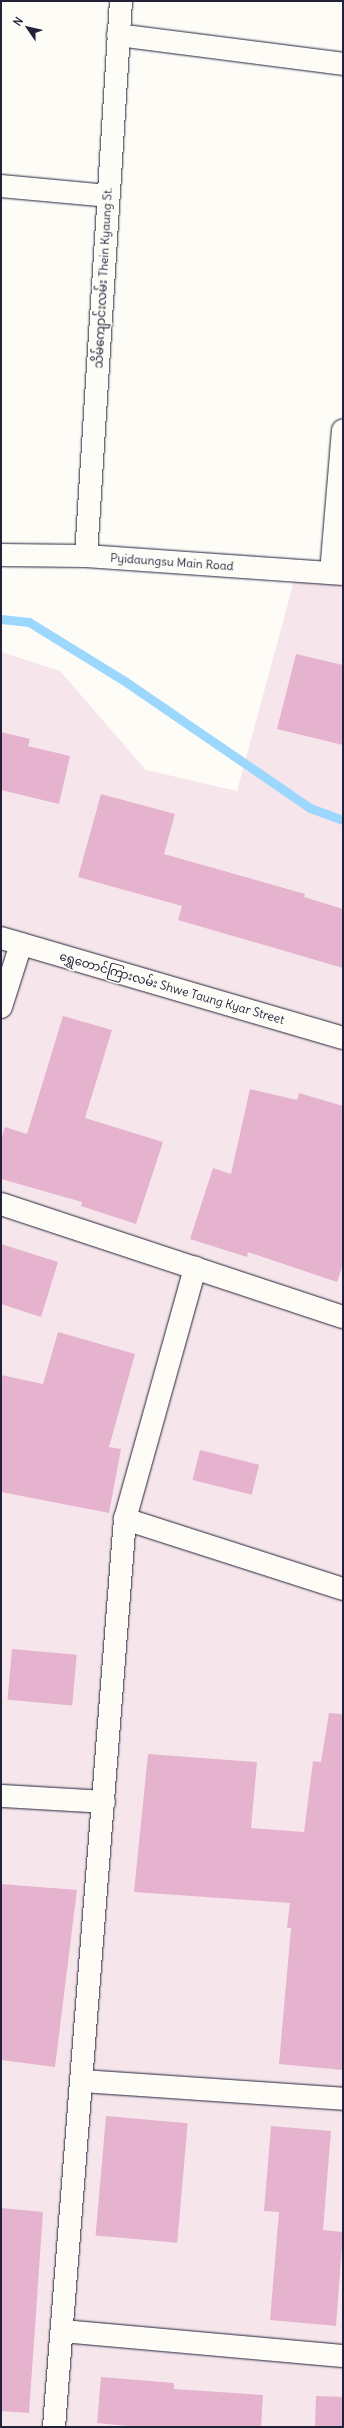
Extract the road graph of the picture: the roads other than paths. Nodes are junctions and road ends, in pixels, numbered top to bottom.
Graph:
1 (121, 1) edge
2 (118, 35) junction
3 (343, 64) edge
4 (1, 186) edge
5 (108, 196) junction
6 (343, 432) edge
7 (1, 555) edge
8 (86, 556) junction
9 (337, 573) edge
10 (11, 941) edge
11 (1, 1007) edge
12 (343, 1038) edge
13 (1, 1204) edge
14 (195, 1268) junction
15 (343, 1317) edge
16 (125, 1519) junction
17 (343, 1589) edge
18 (1, 1796) edge
19 (104, 1802) junction
20 (82, 2081) junction
21 (343, 2099) edge
22 (62, 2331) junction
23 (343, 2356) edge
24 (54, 2427) edge

1 - 2 street, သိမ်ကျောင်းလမ်း Thein Kyaung St.
2 - 3 street
2 - 5 street, သိမ်ကျောင်းလမ်း Thein Kyaung St.
4 - 5 street
5 - 8 street, သိမ်ကျောင်းလမ်း Thein Kyaung St.
6 - 9 street
7 - 8 street, Pyidaungsu Main Road
8 - 9 street, Pyidaungsu Main Road
10 - 11 street
10 - 12 street, ရွှေတောင်ကြားလမ်း Shwe Taung Kyar Street
13 - 14 street
14 - 15 street
14 - 16 street
16 - 17 street
16 - 19 street
18 - 19 street
19 - 20 street
20 - 21 street
20 - 22 street
22 - 23 street
22 - 24 street

